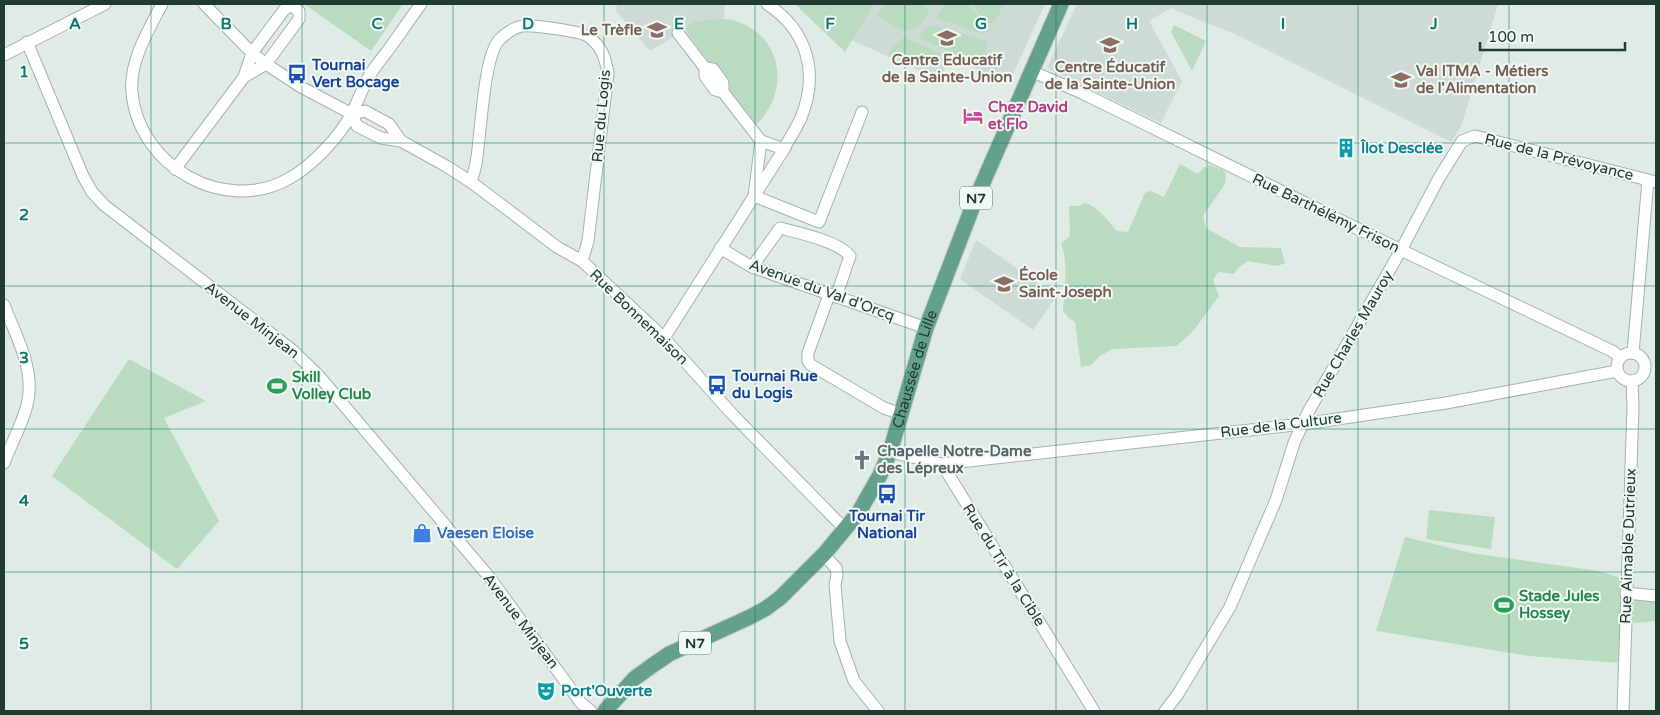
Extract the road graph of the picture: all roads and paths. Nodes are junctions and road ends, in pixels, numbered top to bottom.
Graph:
1 (105, 4) edge
2 (162, 4) edge
3 (204, 4) edge
4 (421, 4) edge
5 (767, 4) edge
6 (1061, 4) edge
7 (678, 33) dead end
8 (27, 42) junction
9 (252, 53) junction
10 (4, 54) edge
11 (266, 64) junction
12 (1031, 71) junction
13 (244, 77) junction
14 (862, 112) dead end
15 (352, 114) junction
16 (401, 141) junction
17 (761, 141) junction
18 (1462, 141) joint
19 (784, 149) junction
20 (175, 169) junction
21 (1652, 181) edge
22 (471, 182) junction
23 (754, 196) junction
24 (720, 248) junction
25 (1401, 250) junction
26 (582, 261) junction
27 (752, 267) junction
28 (833, 296) junction
29 (4, 305) edge
30 (926, 328) junction
31 (664, 338) junction
32 (1633, 353) junction
33 (1620, 357) junction
34 (1651, 368) edge
35 (1617, 371) junction
36 (1632, 381) junction
37 (900, 414) junction
38 (1303, 424) junction
39 (890, 452) junction
40 (4, 463) edge
41 (942, 464) junction
42 (846, 528) junction
43 (824, 555) junction
44 (1626, 592) junction
45 (1656, 596) edge
46 (591, 711) edge
47 (605, 711) edge
48 (878, 711) edge
49 (1094, 711) edge
50 (1165, 711) edge
51 (1623, 711) edge

1 - 8 street
2 - 20 street
3 - 9 street, Rue Bonnemaison
4 - 15 street
5 - 19 street
6 - 12 main road, Chaussée de Lille / N7
7 - 17 street
8 - 10 street
8 - 46 street, Avenue Minjean
9 - 11 street, Rue Bonnemaison
9 - 11 street
9 - 13 street
11 - 13 street
11 - 15 street, Rue Bonnemaison
12 - 25 street, Rue Barthélémy Frison
12 - 30 main road, Chaussée de Lille / N7
13 - 20 street
14 - 23 street
15 - 16 street, Rue Bonnemaison
15 - 16 street, Rue Bonnemaison
15 - 20 street
16 - 22 street, Rue Bonnemaison
17 - 19 street
17 - 23 street
18 - 21 street, Rue de la Prévoyance
18 - 25 street, Rue Charles Mauroy
19 - 23 street
21 - 32 street
22 - 26 street, Rue Bonnemaison
22 - 26 street, Rue du Logis
23 - 24 street
24 - 27 street, Avenue du Val d'Orcq
24 - 31 street
25 - 33 street, Rue Barthélémy Frison
25 - 38 street, Rue Charles Mauroy
26 - 31 street, Rue Bonnemaison
27 - 28 street, Avenue du Val d'Orcq
27 - 28 street
28 - 30 street, Avenue du Val d'Orcq
28 - 37 street
29 - 40 street
30 - 37 main road, Chaussée de Lille / N7
31 - 42 street, Rue Bonnemaison
32 - 33 street
32 - 34 street
33 - 35 street
34 - 36 street
35 - 36 street
35 - 38 street, Rue de la Culture
36 - 44 street, Rue Aimable Dutrieux
37 - 39 main road, Chaussée de Lille / N7
38 - 41 street, Rue de la Culture
38 - 50 street, Rue Charles Mauroy
39 - 41 street
39 - 42 main road, Chaussée de Lille / N7
41 - 49 street, Rue du Tir à la Cible
42 - 43 main road, Chaussée de Lille / N7
43 - 47 main road, Chaussée de Lille / N7
43 - 48 street
44 - 45 street
44 - 51 street, Rue Aimable Dutrieux

